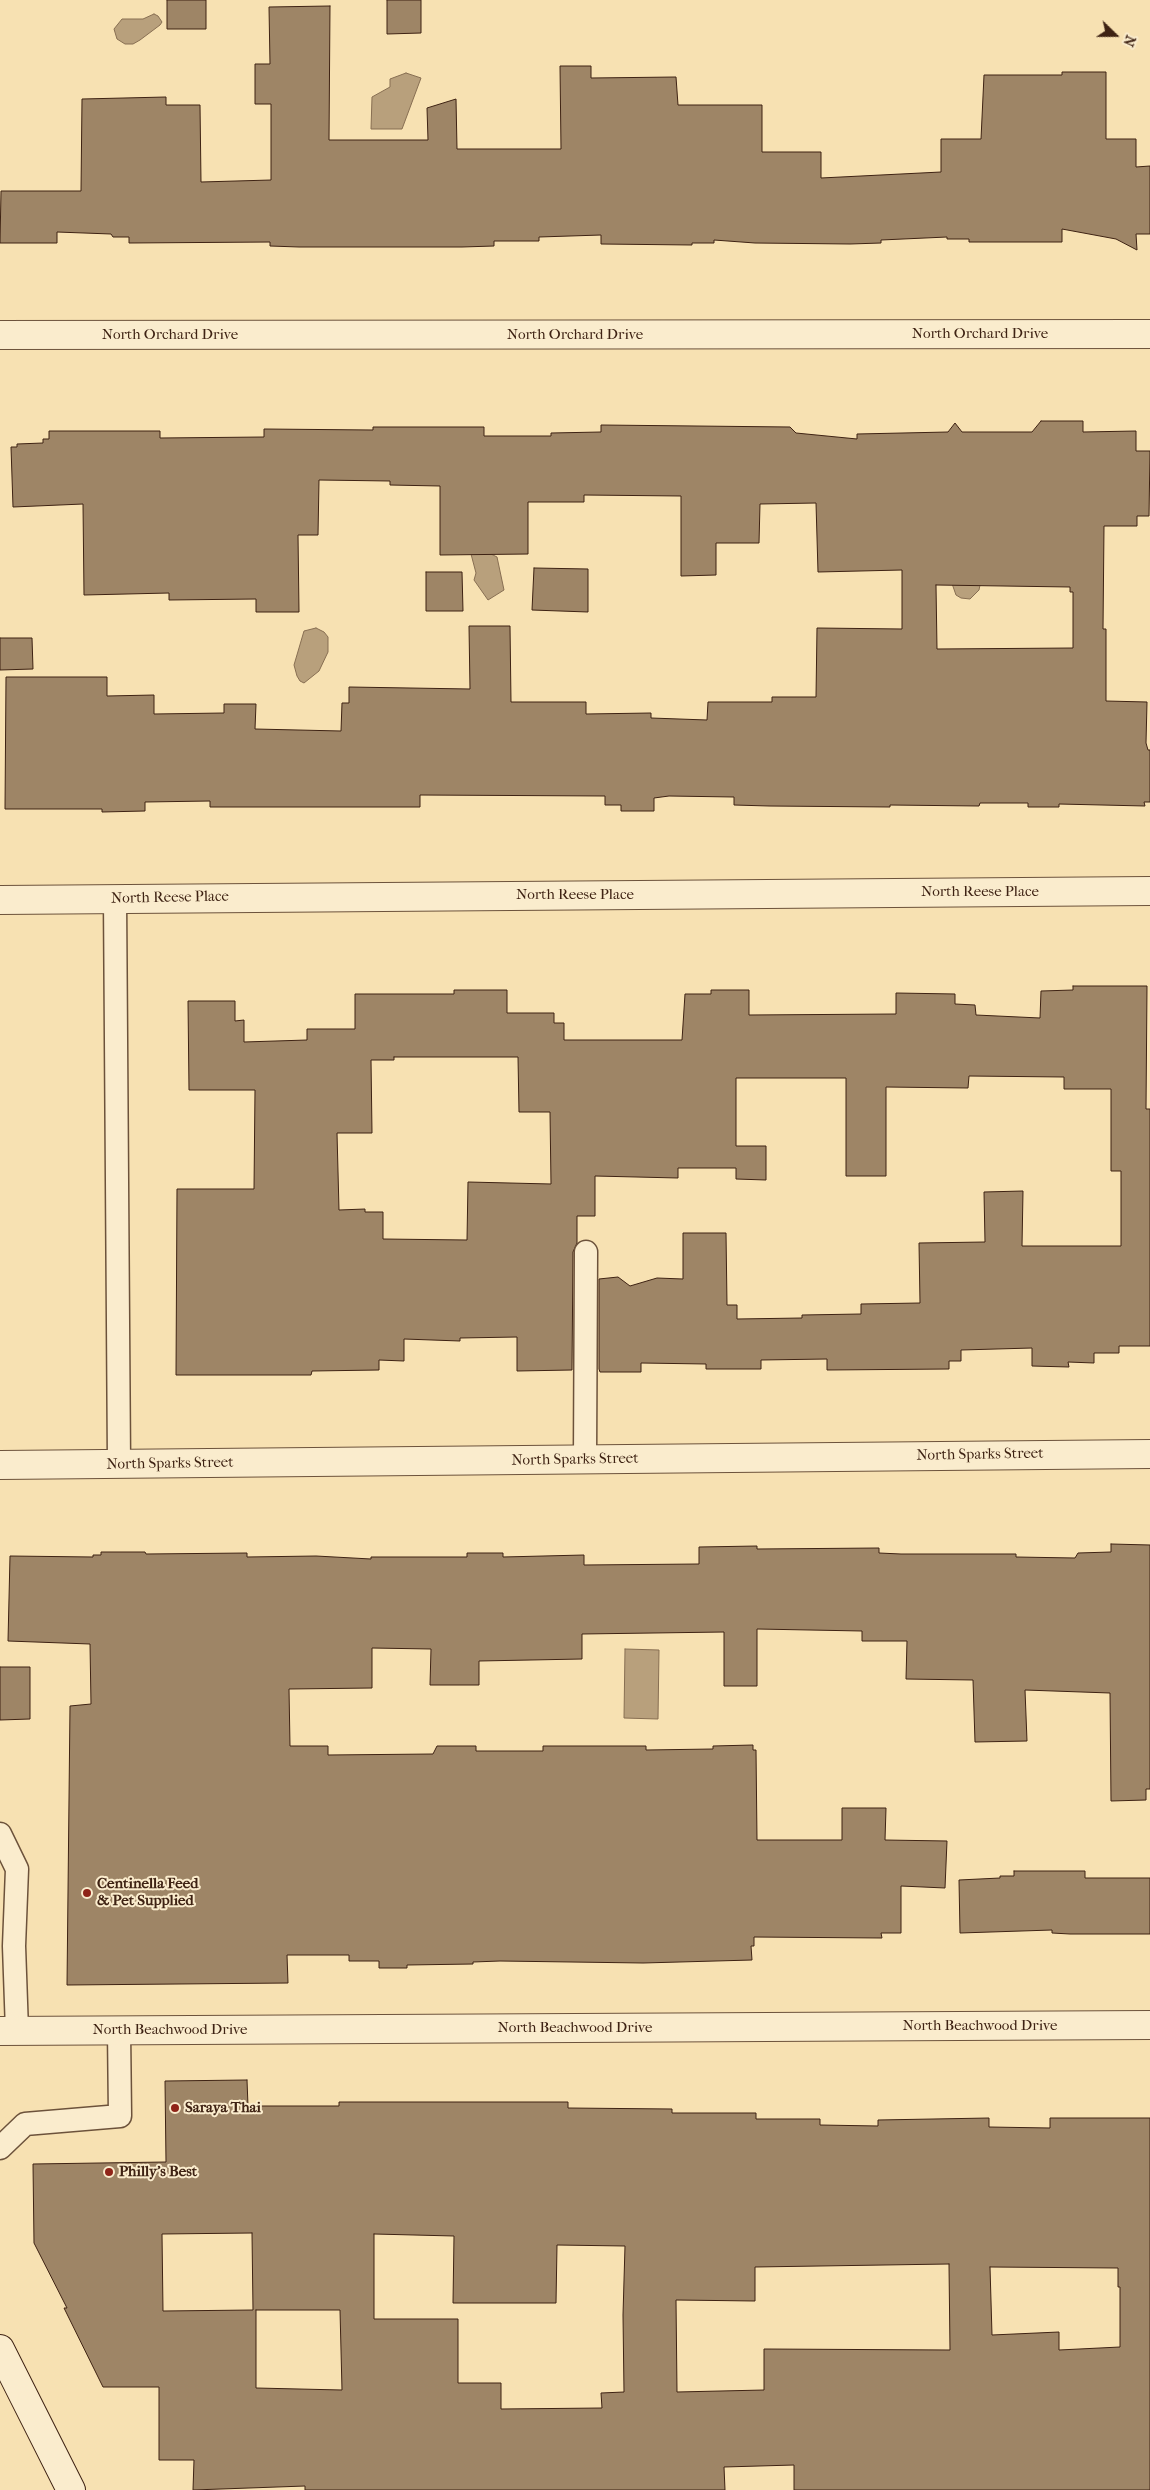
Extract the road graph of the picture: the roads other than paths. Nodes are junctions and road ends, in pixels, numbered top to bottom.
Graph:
1 (1150, 334) edge
2 (0, 335) edge
3 (1150, 891) edge
4 (115, 898) junction
5 (0, 900) edge
6 (586, 1252) dead end
7 (1150, 1454) edge
8 (585, 1460) junction
9 (119, 1464) junction
10 (0, 1465) edge
11 (0, 1834) edge
12 (7, 1944) edge
13 (1150, 2025) edge
14 (119, 2030) junction
15 (9, 2031) edge
16 (0, 2148) edge
17 (0, 2349) edge
18 (71, 2490) edge

1 - 2 street, North Orchard Drive
3 - 4 street, North Reese Place
4 - 5 street, North Reese Place
4 - 9 lane
6 - 8 lane
7 - 8 street, North Sparks Street
8 - 9 street, North Sparks Street
9 - 10 street, North Sparks Street
11 - 12 lane
12 - 15 lane
13 - 14 street, North Beachwood Drive
14 - 15 street, North Beachwood Drive
14 - 16 lane
17 - 18 street

